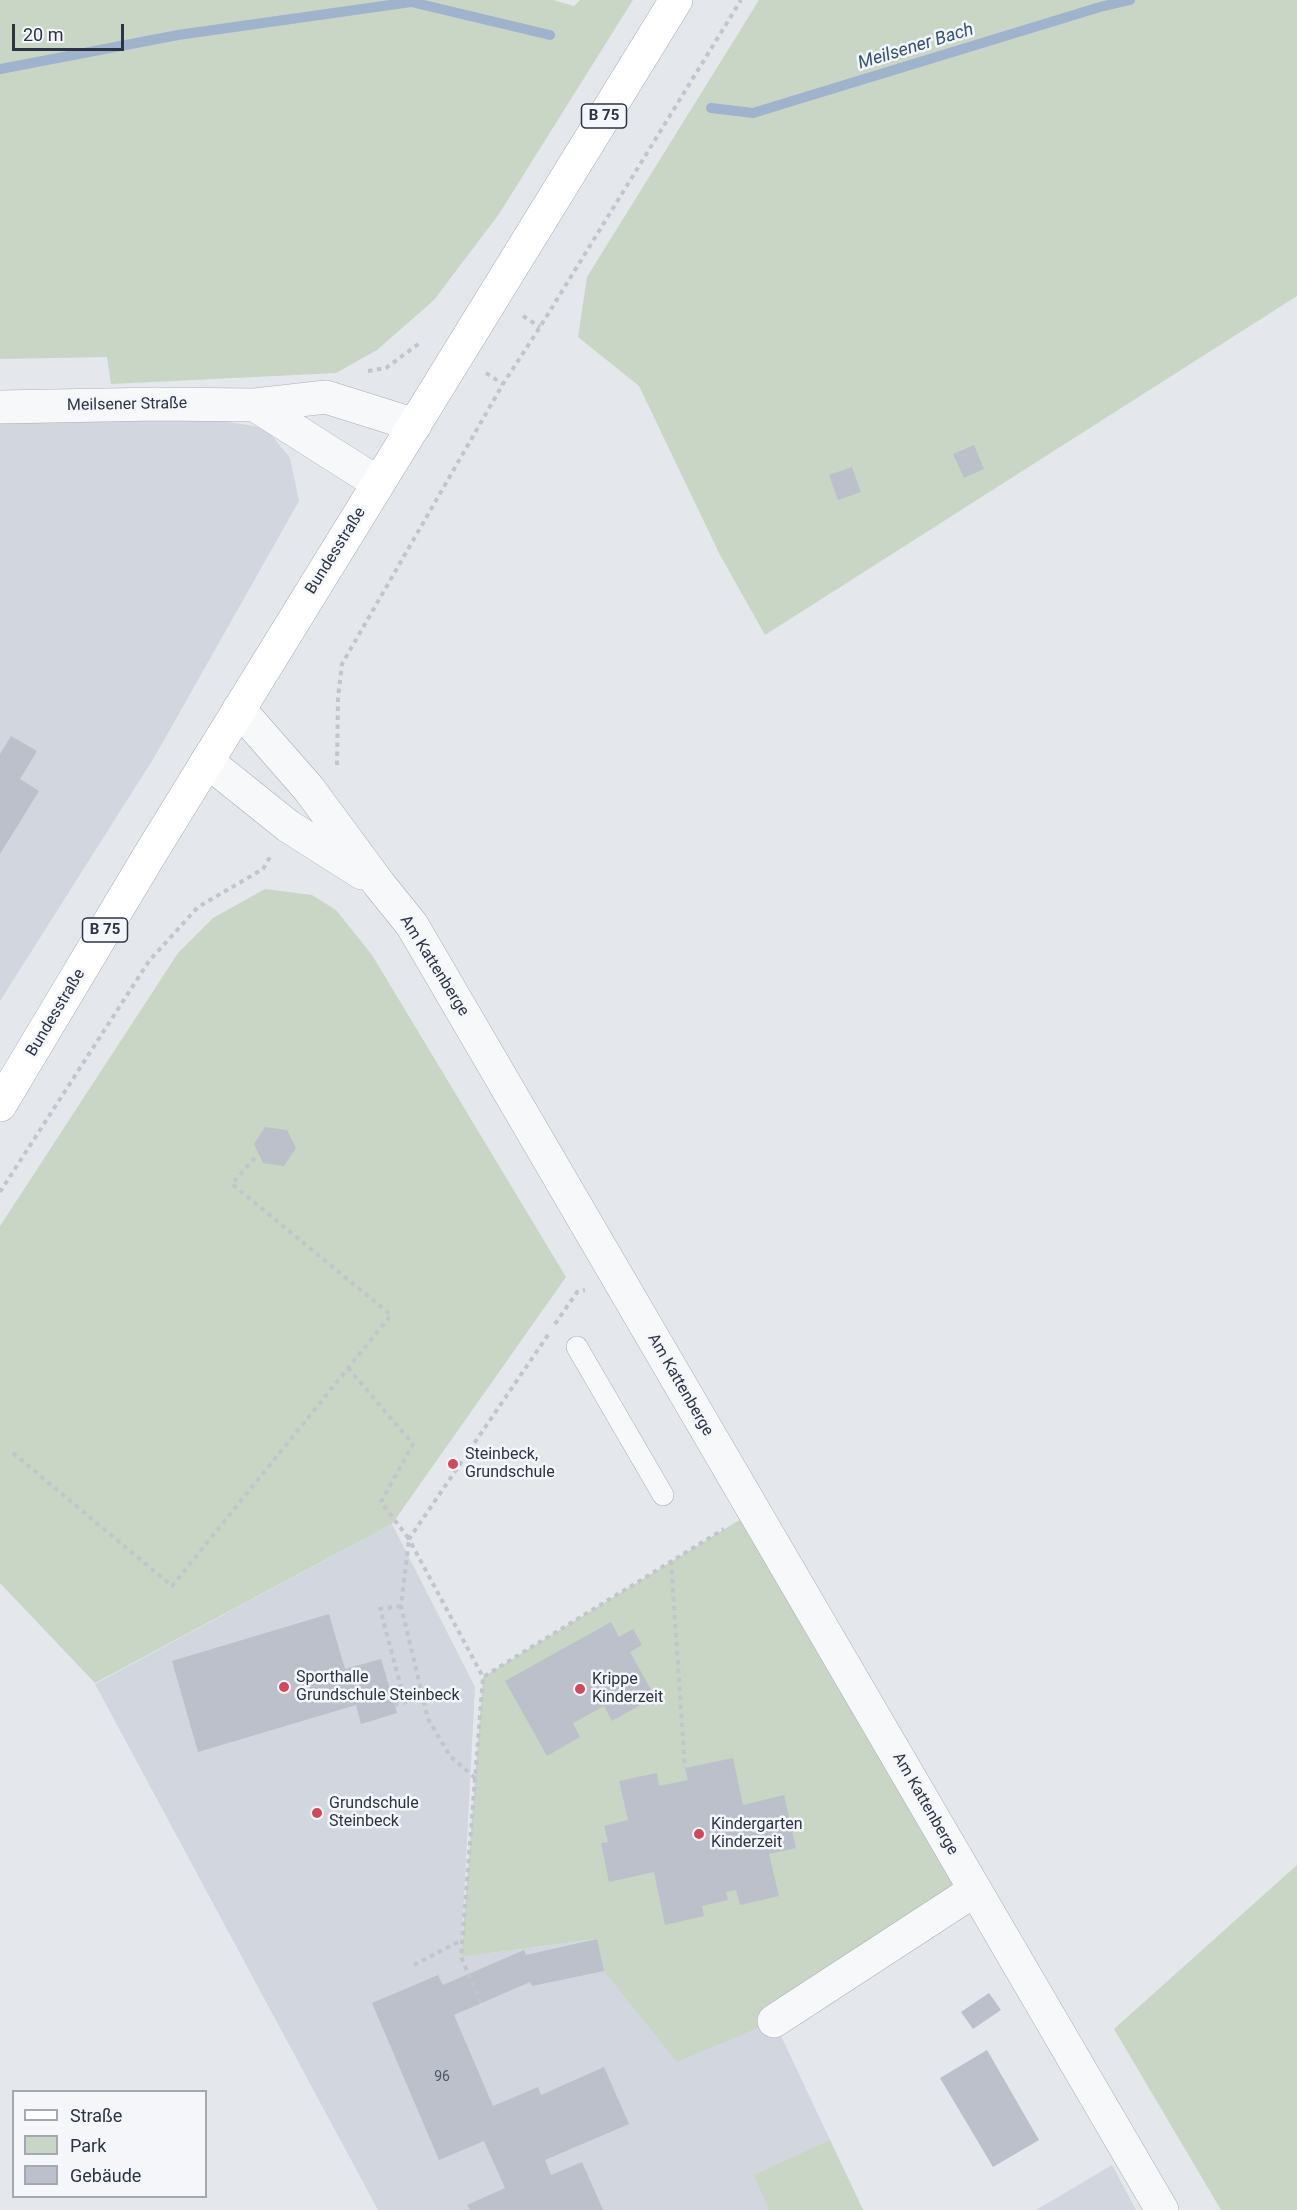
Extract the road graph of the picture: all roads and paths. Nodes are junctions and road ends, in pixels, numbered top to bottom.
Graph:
1 (676, 0) edge
2 (741, 0) edge
3 (456, 356) junction
4 (366, 372) dead end
5 (503, 384) junction
6 (255, 405) junction
7 (0, 407) edge
8 (415, 425) junction
9 (378, 483) junction
10 (240, 709) junction
11 (207, 761) junction
12 (309, 789) junction
13 (288, 826) junction
14 (379, 884) junction
15 (0, 1105) edge
16 (258, 1154) dead end
17 (0, 1192) edge
18 (620, 1281) junction
19 (577, 1347) dead end
20 (348, 1368) junction
21 (13, 1453) dead end
22 (663, 1495) dead end
23 (754, 1511) junction
24 (409, 1539) junction
25 (671, 1561) junction
26 (401, 1606) junction
27 (483, 1677) junction
28 (422, 1698) junction
29 (405, 1702) junction
30 (394, 1704) dead end
31 (685, 1768) dead end
32 (475, 1778) junction
33 (975, 1890) junction
34 (462, 1939) junction
35 (414, 1965) dead end
36 (481, 2003) dead end
37 (774, 2021) dead end
38 (1162, 2210) edge

1 - 3 main road, Bundesstraße / B 75
2 - 5 path
3 - 4 path
3 - 5 path
3 - 8 main road, Bundesstraße / B 75
5 - 12 path
6 - 7 street, Meilsener Straße
6 - 8 street, Meilsener Straße
6 - 9 street
8 - 9 main road, Bundesstraße / B 75
9 - 10 main road, Bundesstraße / B 75
10 - 11 main road, Bundesstraße / B 75
10 - 12 street, Am Kattenberge
11 - 13 street, Am Kattenberge
11 - 15 main road, Bundesstraße / B 75
12 - 14 street, Am Kattenberge
13 - 14 street, Am Kattenberge
13 - 17 path
14 - 18 street, Am Kattenberge
16 - 20 path
18 - 23 street, Am Kattenberge
18 - 24 path
19 - 22 lane
20 - 21 path
20 - 24 path
23 - 25 path
23 - 33 street, Am Kattenberge
24 - 26 path
24 - 27 path
25 - 27 path
25 - 31 path
26 - 28 path
26 - 29 path
27 - 32 path
28 - 29 path
28 - 32 path
29 - 30 path
32 - 34 path
33 - 37 street
33 - 38 street, Am Kattenberge
34 - 35 path
34 - 36 path

